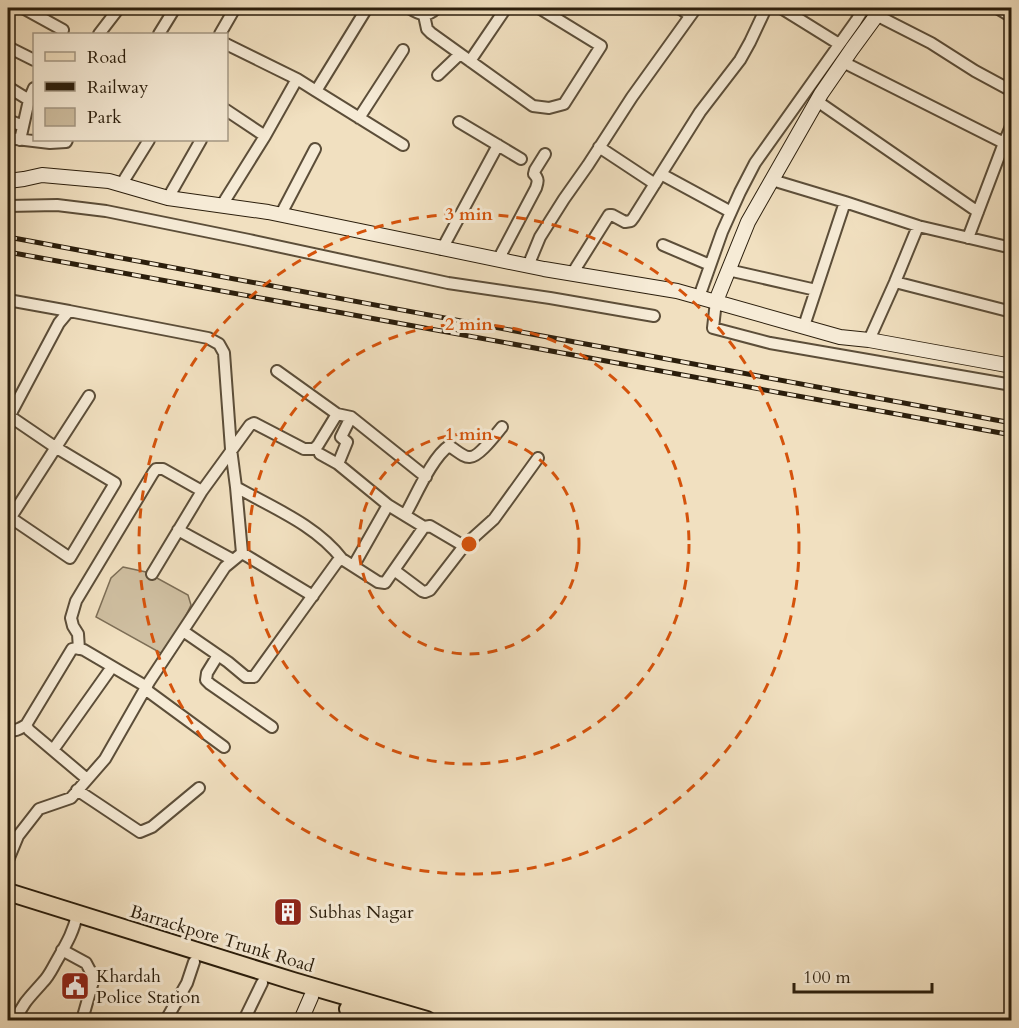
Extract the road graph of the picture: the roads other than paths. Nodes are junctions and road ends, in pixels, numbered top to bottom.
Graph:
1 (23, 8) edge
2 (119, 8) edge
3 (175, 8) edge
4 (235, 8) edge
5 (366, 8) edge
6 (409, 8) edge
7 (437, 8) edge
8 (506, 8) edge
9 (539, 8) edge
10 (679, 8) edge
11 (766, 8) edge
12 (781, 8) edge
13 (864, 8) edge
14 (997, 8) edge
15 (693, 11) edge
16 (879, 11) edge
17 (424, 15) junction
18 (1011, 17) edge
19 (63, 30) dead end
20 (100, 33) edge
21 (160, 33) edge
22 (221, 33) edge
23 (839, 44) junction
24 (228, 45) edge
25 (8, 47) edge
26 (403, 50) dead end
27 (460, 54) junction
28 (33, 60) edge
29 (470, 61) junction
30 (843, 62) junction
31 (438, 75) dead end
32 (297, 79) junction
33 (8, 87) edge
34 (33, 90) edge
35 (316, 91) junction
36 (1011, 91) edge
37 (29, 100) junction
38 (817, 101) junction
39 (228, 111) edge
40 (359, 118) junction
41 (8, 120) edge
42 (459, 122) dead end
43 (1011, 124) edge
44 (24, 126) junction
45 (265, 136) junction
46 (8, 138) edge
47 (20, 140) junction
48 (67, 141) edge
49 (147, 141) edge
50 (200, 141) edge
51 (403, 145) dead end
52 (1006, 145) edge
53 (498, 146) junction
54 (599, 147) junction
55 (315, 149) dead end
56 (545, 154) dead end
57 (521, 159) dead end
58 (658, 179) junction
59 (772, 180) junction
60 (8, 181) edge
61 (122, 185) junction
62 (168, 198) junction
63 (845, 202) junction
64 (222, 205) junction
65 (8, 206) edge
66 (731, 212) junction
67 (978, 212) junction
68 (281, 214) junction
69 (918, 226) junction
70 (968, 238) junction
71 (663, 245) dead end
72 (1011, 248) edge
73 (442, 249) junction
74 (498, 260) junction
75 (710, 265) junction
76 (528, 266) junction
77 (728, 270) junction
78 (572, 274) junction
79 (895, 282) junction
80 (816, 290) junction
81 (699, 297) junction
82 (8, 300) edge
83 (716, 301) junction
84 (69, 311) junction
85 (1011, 312) edge
86 (654, 316) dead end
87 (804, 326) junction
88 (869, 340) junction
89 (1011, 366) edge
90 (277, 371) dead end
91 (1011, 385) edge
92 (89, 396) dead end
93 (337, 414) junction
94 (8, 417) edge
95 (351, 417) junction
96 (501, 427) dead end
97 (55, 447) junction
98 (231, 449) junction
99 (320, 454) dead end
100 (538, 458) dead end
101 (338, 464) junction
102 (426, 477) junction
103 (236, 487) junction
104 (201, 491) junction
105 (388, 505) junction
106 (405, 515) junction
107 (9, 516) edge
108 (423, 527) junction
109 (178, 530) junction
110 (464, 546) junction
111 (237, 557) junction
112 (342, 559) junction
113 (354, 566) junction
114 (394, 570) junction
115 (152, 574) dead end
116 (313, 596) junction
117 (183, 631) junction
118 (79, 649) junction
119 (218, 655) junction
120 (112, 667) junction
121 (146, 688) junction
122 (26, 725) junction
123 (272, 727) dead end
124 (8, 729) edge
125 (224, 747) dead end
126 (53, 750) junction
127 (87, 779) junction
128 (199, 788) dead end
129 (77, 790) junction
130 (8, 830) edge
131 (18, 836) junction
132 (8, 860) edge
133 (8, 892) edge
134 (8, 903) edge
135 (76, 919) junction
136 (62, 950) junction
137 (194, 962) junction
138 (261, 983) junction
139 (311, 997) junction
140 (16, 1020) edge
141 (82, 1020) edge
142 (166, 1020) edge
143 (244, 1020) edge
144 (301, 1020) edge
145 (384, 1020) edge
146 (426, 1020) edge

1 - 19 street
2 - 20 street
3 - 21 street
4 - 22 street
5 - 35 street
6 - 17 street
7 - 17 street
8 - 29 street
9 - 29 street
10 - 15 street
11 - 58 street
12 - 23 street
13 - 23 street
14 - 18 street
15 - 54 street
16 - 30 street
16 - 36 street
17 - 27 street
23 - 66 street
24 - 32 street
25 - 28 street
26 - 40 street
27 - 29 street
27 - 31 street
30 - 38 street
30 - 52 street
32 - 35 street
32 - 45 street
33 - 37 street
34 - 37 street
35 - 40 street
37 - 44 street
38 - 59 street
38 - 67 street
39 - 45 street
40 - 51 street
41 - 44 street
42 - 53 street
43 - 52 street
44 - 47 street
45 - 64 street
46 - 47 street
47 - 48 street
49 - 61 street
50 - 62 street
52 - 67 street
53 - 57 street
53 - 73 street
54 - 58 street
54 - 76 street
55 - 68 street
56 - 74 street
58 - 66 street
58 - 78 street
59 - 63 street
59 - 77 street
60 - 61 street
61 - 62 street
62 - 64 street
63 - 69 street
63 - 80 street
64 - 68 street
65 - 86 street
66 - 75 street
67 - 70 street
68 - 73 street
69 - 70 street
69 - 79 street
70 - 72 street
71 - 75 street
73 - 74 street
74 - 76 street
75 - 81 street
76 - 78 street
77 - 80 street
77 - 83 street
78 - 81 street
79 - 85 street
79 - 88 street
80 - 87 street
81 - 83 street
82 - 84 street
83 - 87 street
83 - 91 street
84 - 94 street
84 - 98 street
87 - 88 street
88 - 89 street
90 - 93 street
92 - 97 street
93 - 95 street
93 - 98 street
94 - 97 street
95 - 101 street
95 - 102 street
96 - 102 street
97 - 107 street
97 - 107 street
98 - 103 street
98 - 104 street
99 - 101 street
100 - 110 street
101 - 105 street
102 - 106 street
103 - 111 street
103 - 112 street
104 - 109 street
104 - 118 street
105 - 106 street
105 - 113 street
106 - 108 street
108 - 110 street
108 - 114 street
109 - 111 street
109 - 115 street
110 - 114 street
111 - 116 street
111 - 117 street
112 - 113 street
112 - 116 street
113 - 114 street
116 - 119 street
117 - 119 street
117 - 121 street
118 - 120 street
118 - 122 street
119 - 123 street
120 - 121 street
120 - 126 street
121 - 125 street
121 - 127 street
122 - 124 street
122 - 126 street
126 - 127 street
127 - 129 street
128 - 129 street
129 - 131 street
130 - 131 street
131 - 132 street
133 - 135 main road, Barrackpore Trunk Road
134 - 135 main road, Barrackpore Trunk Road
135 - 136 street
135 - 137 main road, Barrackpore Trunk Road
135 - 146 main road, Barrackpore Trunk Road
136 - 140 street
136 - 141 street
137 - 138 main road, Barrackpore Trunk Road
137 - 142 street
138 - 139 main road, Barrackpore Trunk Road
138 - 143 street
139 - 144 street
139 - 145 main road, Barrackpore Trunk Road

